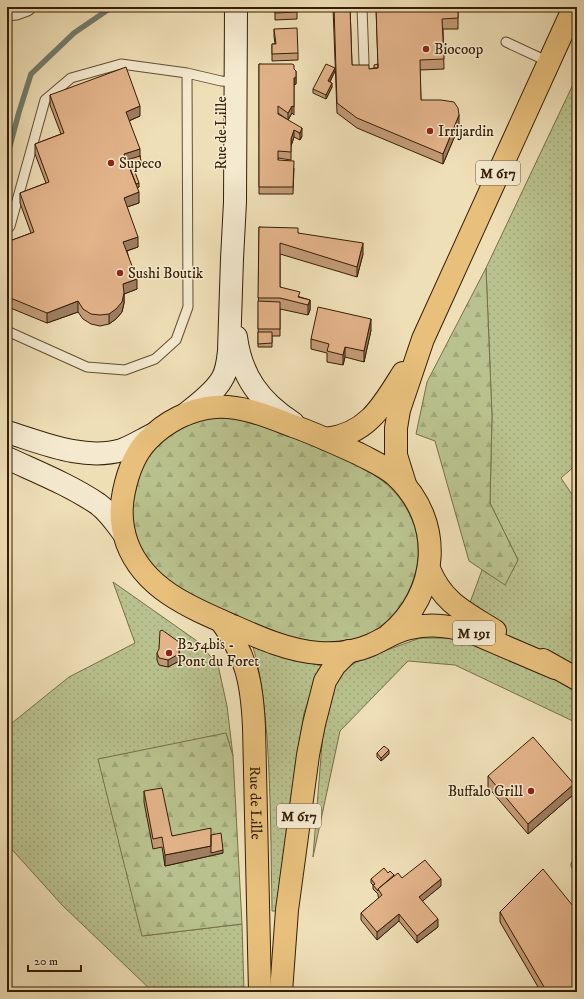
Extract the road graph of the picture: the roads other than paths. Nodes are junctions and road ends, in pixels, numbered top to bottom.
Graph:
1 (27, 7) edge
2 (222, 7) edge
3 (236, 7) edge
4 (362, 7) edge
5 (574, 7) edge
6 (7, 12) edge
7 (506, 42) dead end
8 (549, 62) junction
9 (364, 63) edge
10 (187, 73) junction
11 (229, 81) junction
12 (7, 229) edge
13 (231, 302) junction
14 (7, 331) edge
15 (423, 339) junction
16 (186, 414) junction
17 (301, 429) junction
18 (7, 432) edge
19 (152, 435) junction
20 (326, 439) junction
21 (7, 458) edge
22 (405, 486) junction
23 (124, 534) junction
24 (429, 569) junction
25 (221, 621) junction
26 (389, 635) junction
27 (349, 651) junction
28 (555, 668) junction
29 (577, 679) edge
30 (260, 992) edge
31 (281, 992) edge

1 - 6 street
2 - 11 main road, Rue de Lille
3 - 11 main road, Rue de Lille
4 - 9 lane
5 - 8 main road, M 617
7 - 8 lane
8 - 15 main road, M 617
10 - 11 lane
10 - 12 lane
10 - 14 lane
11 - 13 main road, Rue de Lille
13 - 16 main road, Rue de Lille
13 - 17 main road, Rue de Lille
15 - 20 main road, M 617
15 - 22 main road, M 617
16 - 17 main road
16 - 19 main road
17 - 20 main road
18 - 19 main road
19 - 23 main road
20 - 22 main road
21 - 23 main road
22 - 24 main road
23 - 25 main road
24 - 26 main road
24 - 28 main road, M 191
25 - 27 main road
25 - 30 main road, Rue de Lille / M 617
26 - 27 main road
26 - 28 main road, M 191
27 - 31 main road, M 617
28 - 29 main road, M 191

